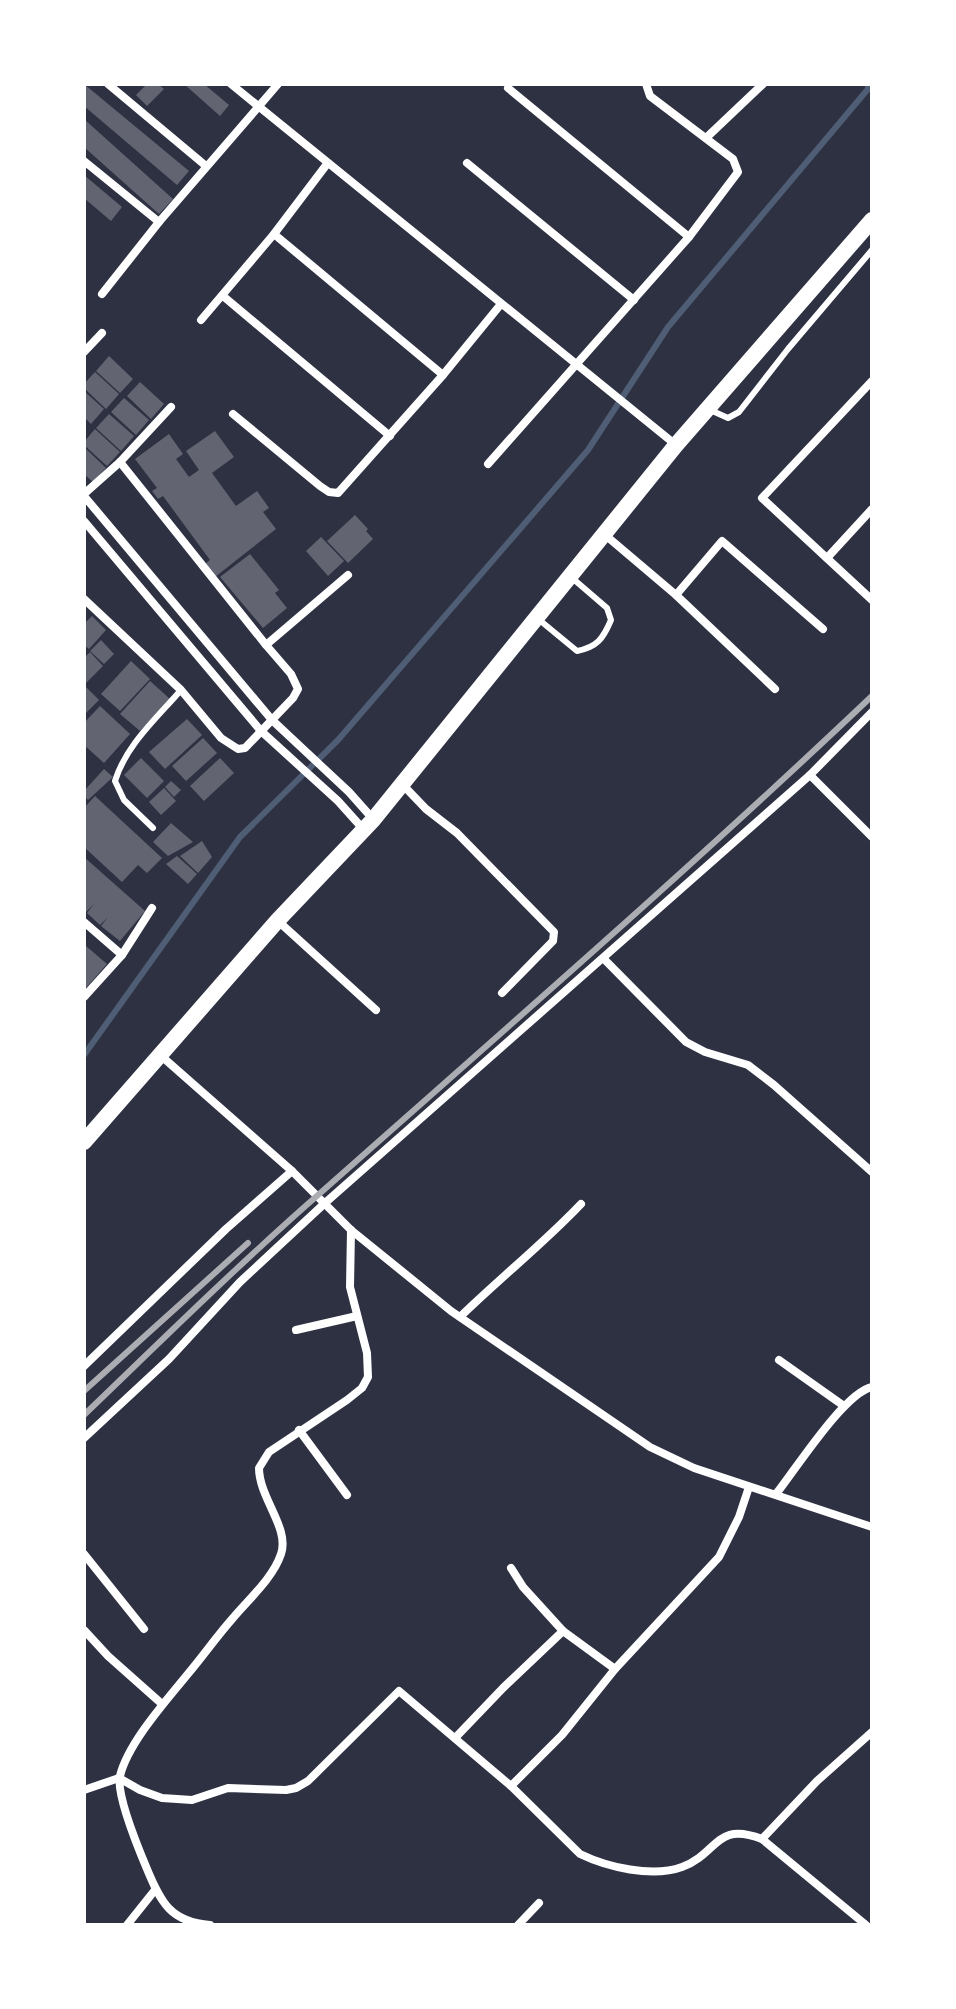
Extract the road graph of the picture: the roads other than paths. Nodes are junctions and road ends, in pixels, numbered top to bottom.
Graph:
1 (108, 84) edge
2 (231, 84) edge
3 (278, 84) edge
4 (646, 84) edge
5 (763, 84) edge
6 (508, 88) dead end
7 (258, 105) junction
8 (706, 138) junction
9 (84, 161) edge
10 (467, 163) dead end
11 (327, 164) junction
12 (206, 166) junction
13 (159, 222) junction
14 (870, 227) edge
15 (274, 234) junction
16 (689, 237) junction
17 (872, 250) edge
18 (819, 282) junction
19 (102, 294) dead end
20 (834, 295) junction
21 (223, 296) junction
22 (634, 300) junction
23 (501, 304) junction
24 (201, 320) dead end
25 (102, 333) dead end
26 (773, 334) junction
27 (788, 349) junction
28 (84, 352) edge
29 (576, 367) junction
30 (443, 375) junction
31 (872, 381) edge
32 (171, 407) dead end
33 (708, 409) junction
34 (233, 414) dead end
35 (390, 436) junction
36 (676, 445) junction
37 (120, 462) junction
38 (488, 464) dead end
39 (84, 495) edge
40 (872, 509) edge
41 (84, 521) edge
42 (604, 534) junction
43 (827, 558) junction
44 (348, 575) dead end
45 (570, 576) junction
46 (676, 595) junction
47 (84, 599) edge
48 (872, 600) edge
49 (537, 618) junction
50 (823, 629) dead end
51 (266, 645) junction
52 (229, 671) junction
53 (218, 680) junction
54 (775, 689) dead end
55 (181, 690) junction
56 (872, 712) edge
57 (272, 720) junction
58 (261, 731) junction
59 (810, 775) junction
60 (402, 784) junction
61 (369, 825) junction
62 (153, 828) dead end
63 (872, 837) edge
64 (152, 908) dead end
65 (278, 920) junction
66 (84, 922) edge
67 (122, 955) junction
68 (604, 959) junction
69 (502, 993) dead end
70 (84, 997) edge
71 (376, 1010) dead end
72 (159, 1054) junction
73 (84, 1142) edge
74 (292, 1171) junction
75 (872, 1172) edge
76 (325, 1203) junction
77 (581, 1204) dead end
78 (351, 1230) junction
79 (357, 1316) junction
80 (460, 1317) junction
81 (296, 1330) dead end
82 (779, 1360) dead end
83 (84, 1366) edge
84 (872, 1387) edge
85 (844, 1406) junction
86 (299, 1430) junction
87 (84, 1438) edge
88 (749, 1487) junction
89 (776, 1494) junction
90 (347, 1495) dead end
91 (872, 1527) edge
92 (84, 1554) edge
93 (511, 1568) dead end
94 (144, 1629) dead end
95 (84, 1630) edge
96 (563, 1631) junction
97 (615, 1669) junction
98 (162, 1704) junction
99 (872, 1732) edge
100 (456, 1737) junction
101 (119, 1778) junction
102 (511, 1786) junction
103 (84, 1790) edge
104 (762, 1839) junction
105 (155, 1890) junction
106 (539, 1903) dead end
107 (198, 1924) edge
108 (127, 1925) edge
109 (210, 1925) edge
110 (518, 1925) edge
111 (866, 1925) edge

1 - 12 street
2 - 7 street
3 - 7 street
4 - 8 street
5 - 8 street
6 - 16 street
7 - 11 street
7 - 12 street
8 - 16 street
9 - 13 street
10 - 22 street
11 - 15 street
11 - 23 street
12 - 13 street
13 - 19 street
14 - 18 main road
15 - 21 street
15 - 30 street
16 - 22 street
17 - 20 lane
18 - 20 lane
18 - 26 main road
20 - 27 lane
21 - 24 street
21 - 35 street
22 - 29 street
23 - 29 street
23 - 30 street
25 - 28 street
26 - 27 lane
26 - 33 main road
27 - 33 lane
29 - 36 street
29 - 38 street
30 - 35 street
31 - 43 street
32 - 37 street
33 - 36 main road
34 - 35 street
36 - 42 main road
37 - 39 street
37 - 51 street
39 - 52 street
40 - 43 street
41 - 53 street
42 - 45 main road
42 - 46 street
43 - 48 street
44 - 51 street
45 - 49 main road
45 - 49 lane
46 - 50 street
46 - 54 street
47 - 55 street
49 - 60 main road
51 - 57 street
52 - 53 street
52 - 57 street
53 - 58 street
55 - 58 street
55 - 62 lane
56 - 59 street
57 - 58 street
57 - 61 street
58 - 61 street
59 - 63 street
59 - 68 street
60 - 61 main road
60 - 69 street
61 - 65 main road
64 - 67 street
65 - 71 street
65 - 72 main road
66 - 67 street
67 - 70 street
68 - 75 street
68 - 76 street
72 - 73 main road
72 - 74 street
74 - 76 street
74 - 83 street
76 - 78 street
76 - 87 street
77 - 80 street
78 - 79 street
78 - 80 street
79 - 81 street
79 - 86 street
80 - 88 street
82 - 85 street
84 - 85 street
85 - 89 street
86 - 90 street
86 - 98 street
88 - 89 street
88 - 97 street
89 - 91 street
92 - 94 street
93 - 96 street
95 - 98 street
96 - 97 street
96 - 100 street
97 - 102 street
98 - 101 street
99 - 104 street
100 - 101 street
100 - 102 street
101 - 103 street
101 - 105 street
102 - 104 street
104 - 111 street
105 - 107 street
105 - 108 street
106 - 110 street
107 - 109 street

